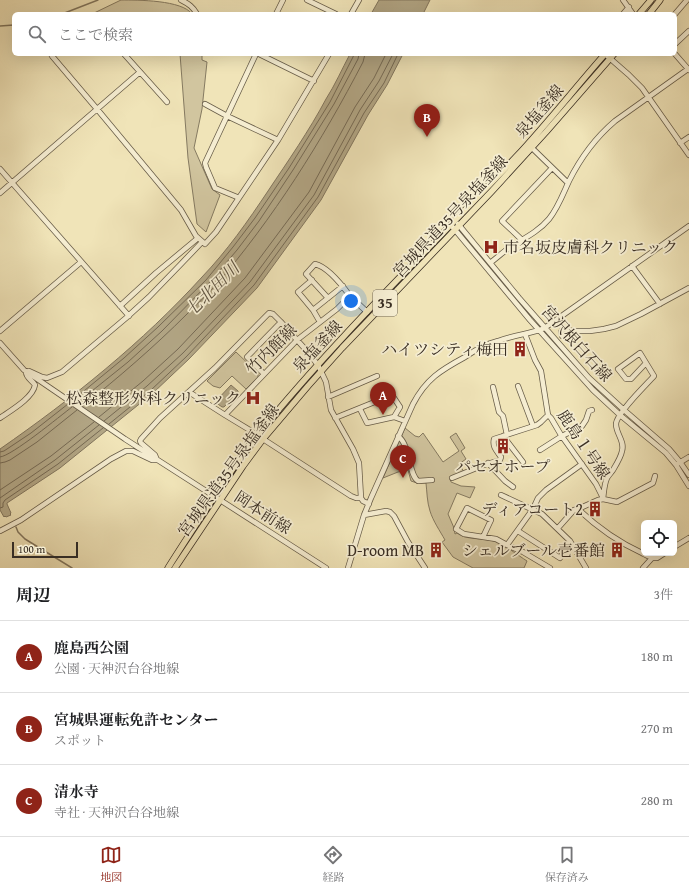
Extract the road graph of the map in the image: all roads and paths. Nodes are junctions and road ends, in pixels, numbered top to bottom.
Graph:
1 (182, 0) edge
2 (283, 0) edge
3 (307, 0) edge
4 (359, 0) edge
5 (624, 0) edge
6 (651, 0) edge
7 (660, 0) edge
8 (687, 0) edge
9 (689, 2) edge
10 (629, 7) junction
11 (196, 12) edge
12 (277, 12) edge
13 (332, 12) edge
14 (352, 12) edge
15 (625, 12) edge
16 (632, 12) edge
17 (641, 12) edge
18 (651, 12) edge
19 (677, 12) edge
20 (689, 31) edge
21 (677, 42) edge
22 (52, 56) edge
23 (126, 56) edge
24 (257, 56) edge
25 (262, 56) edge
26 (328, 56) edge
27 (603, 56) edge
28 (612, 56) edge
29 (677, 56) edge
30 (689, 69) edge
31 (140, 72) junction
32 (314, 81) junction
33 (648, 97) junction
34 (167, 102) dead end
35 (205, 104) dead end
36 (97, 109) junction
37 (227, 116) junction
38 (689, 137) edge
39 (278, 140) junction
40 (680, 143) junction
41 (532, 148) junction
42 (689, 155) edge
43 (552, 168) junction
44 (0, 169) edge
45 (12, 183) junction
46 (568, 183) junction
47 (0, 193) edge
48 (238, 200) junction
49 (455, 225) junction
50 (689, 226) edge
51 (200, 240) junction
52 (522, 240) junction
53 (81, 262) junction
54 (490, 263) junction
55 (632, 266) junction
56 (312, 280) junction
57 (343, 286) junction
58 (689, 288) edge
59 (350, 296) junction
60 (328, 298) junction
61 (660, 304) junction
62 (120, 306) junction
63 (313, 310) junction
64 (367, 312) junction
65 (129, 316) junction
66 (281, 322) junction
67 (320, 322) junction
68 (546, 327) junction
69 (540, 330) junction
70 (0, 331) edge
71 (572, 331) dead end
72 (525, 334) junction
73 (297, 340) junction
74 (0, 343) edge
75 (646, 363) junction
76 (318, 365) junction
77 (25, 371) junction
78 (321, 371) junction
79 (264, 374) junction
80 (377, 376) dead end
81 (518, 386) dead end
82 (493, 387) dead end
83 (189, 392) junction
84 (328, 397) junction
85 (360, 409) junction
86 (592, 410) dead end
87 (624, 410) junction
88 (225, 415) junction
89 (548, 415) junction
90 (620, 415) junction
91 (394, 416) junction
92 (0, 418) edge
93 (335, 418) junction
94 (405, 421) junction
95 (533, 426) junction
96 (258, 435) junction
97 (505, 435) junction
98 (398, 436) junction
99 (562, 436) junction
100 (263, 439) junction
101 (540, 450) dead end
102 (689, 457) edge
103 (158, 460) junction
104 (523, 462) dead end
105 (488, 463) junction
106 (678, 463) junction
107 (582, 464) junction
108 (689, 475) edge
109 (655, 476) dead end
110 (452, 478) dead end
111 (432, 480) dead end
112 (689, 486) edge
113 (513, 487) dead end
114 (500, 495) dead end
115 (217, 498) junction
116 (361, 498) junction
117 (603, 499) junction
118 (368, 504) junction
119 (533, 509) junction
120 (578, 509) junction
121 (364, 515) junction
122 (558, 528) junction
123 (0, 531) edge
124 (518, 531) junction
125 (483, 537) junction
126 (689, 538) edge
127 (570, 541) junction
128 (507, 545) junction
129 (677, 545) edge
130 (660, 556) edge
131 (653, 557) junction
132 (168, 568) edge
133 (175, 568) edge
134 (326, 568) edge
135 (348, 568) edge
136 (425, 568) edge
137 (550, 568) edge
138 (586, 568) edge
139 (643, 568) edge

1 - 11 street
2 - 12 street
3 - 13 street
4 - 14 street
5 - 10 street
6 - 17 main road
7 - 18 main road
8 - 9 street
8 - 19 street
10 - 15 street
10 - 16 street
20 - 21 street
22 - 36 street
23 - 31 street
24 - 37 street
25 - 32 street
26 - 32 street
27 - 49 main road, 泉塩釜線 / 35
28 - 33 street
28 - 41 main road, 宮城県道35号泉塩釜線 / 35
29 - 30 street
30 - 33 street
31 - 34 street
31 - 36 street
32 - 39 street
33 - 40 street
33 - 46 street
35 - 37 street
36 - 45 street
36 - 51 street
37 - 39 street
37 - 48 street
38 - 40 street
39 - 48 street
40 - 42 street
41 - 43 street
41 - 49 main road, 宮城県道35号泉塩釜線 / 35
43 - 46 street
43 - 52 street
44 - 45 street
45 - 47 street
45 - 53 street
46 - 52 street
48 - 51 street
49 - 54 street, 宮沢根白石線
49 - 64 main road, 泉塩釜線 / 35
49 - 69 street
49 - 78 main road, 宮城県道35号泉塩釜線 / 35
50 - 55 street
51 - 62 street
51 - 65 street
52 - 54 street
53 - 62 street
53 - 70 street
54 - 68 street, 宮沢根白石線
55 - 61 street
55 - 68 street
56 - 57 street
56 - 60 street
56 - 63 street
57 - 59 street
57 - 60 street
58 - 61 street
59 - 64 street
59 - 67 street, 竹内館線
60 - 63 street
61 - 71 street
62 - 65 street
63 - 67 street
64 - 76 main road, 泉塩釜線 / 35
65 - 77 street
66 - 73 street
66 - 79 street
66 - 83 street
67 - 73 street, 竹内館線
68 - 69 street
68 - 87 street, 宮沢根白石線
69 - 72 street
69 - 90 street
72 - 89 street, 鹿島１号線
72 - 94 street
73 - 76 street
73 - 79 street, 竹内館線
74 - 77 street
75 - 75 street
75 - 87 street
76 - 78 street
76 - 96 main road, 泉塩釜線 / 35
77 - 92 street
77 - 103 street, 岡本前線
78 - 84 street
78 - 100 main road, 宮城県道35号泉塩釜線 / 35
79 - 88 street, 竹内館線
80 - 84 street
81 - 95 street
82 - 97 street
83 - 88 street
83 - 103 street
84 - 93 street
85 - 91 street
85 - 91 street
85 - 93 street
86 - 99 street
87 - 90 street
87 - 106 street, 宮沢根白石線
88 - 96 street
89 - 95 street
89 - 99 street, 鹿島１号線
90 - 106 street
90 - 117 street
91 - 94 street
93 - 116 street
94 - 98 street
95 - 97 street
96 - 115 main road, 泉塩釜線 / 35
97 - 104 street
97 - 105 street
98 - 111 street
98 - 118 street
99 - 101 street
99 - 107 street, 鹿島１号線
100 - 115 main road, 宮城県道35号泉塩釜線 / 35
100 - 116 street
102 - 106 street
103 - 115 street, 岡本前線
103 - 123 street
105 - 110 street
105 - 113 street
106 - 108 street, 宮沢根白石線
106 - 112 street
107 - 117 street, 鹿島１号線
107 - 119 street
109 - 117 street
114 - 119 street
115 - 132 main road, 泉塩釜線 / 35
115 - 133 main road, 宮城県道35号泉塩釜線 / 35
115 - 134 street, 岡本前線
116 - 118 street
117 - 120 street
118 - 121 street
119 - 122 street
119 - 124 street
120 - 122 street
120 - 131 street
121 - 135 street
121 - 136 street
122 - 127 street
124 - 127 street
124 - 128 street
125 - 125 street
125 - 128 street
126 - 129 street
127 - 138 street
128 - 137 street
130 - 131 street
131 - 139 street

